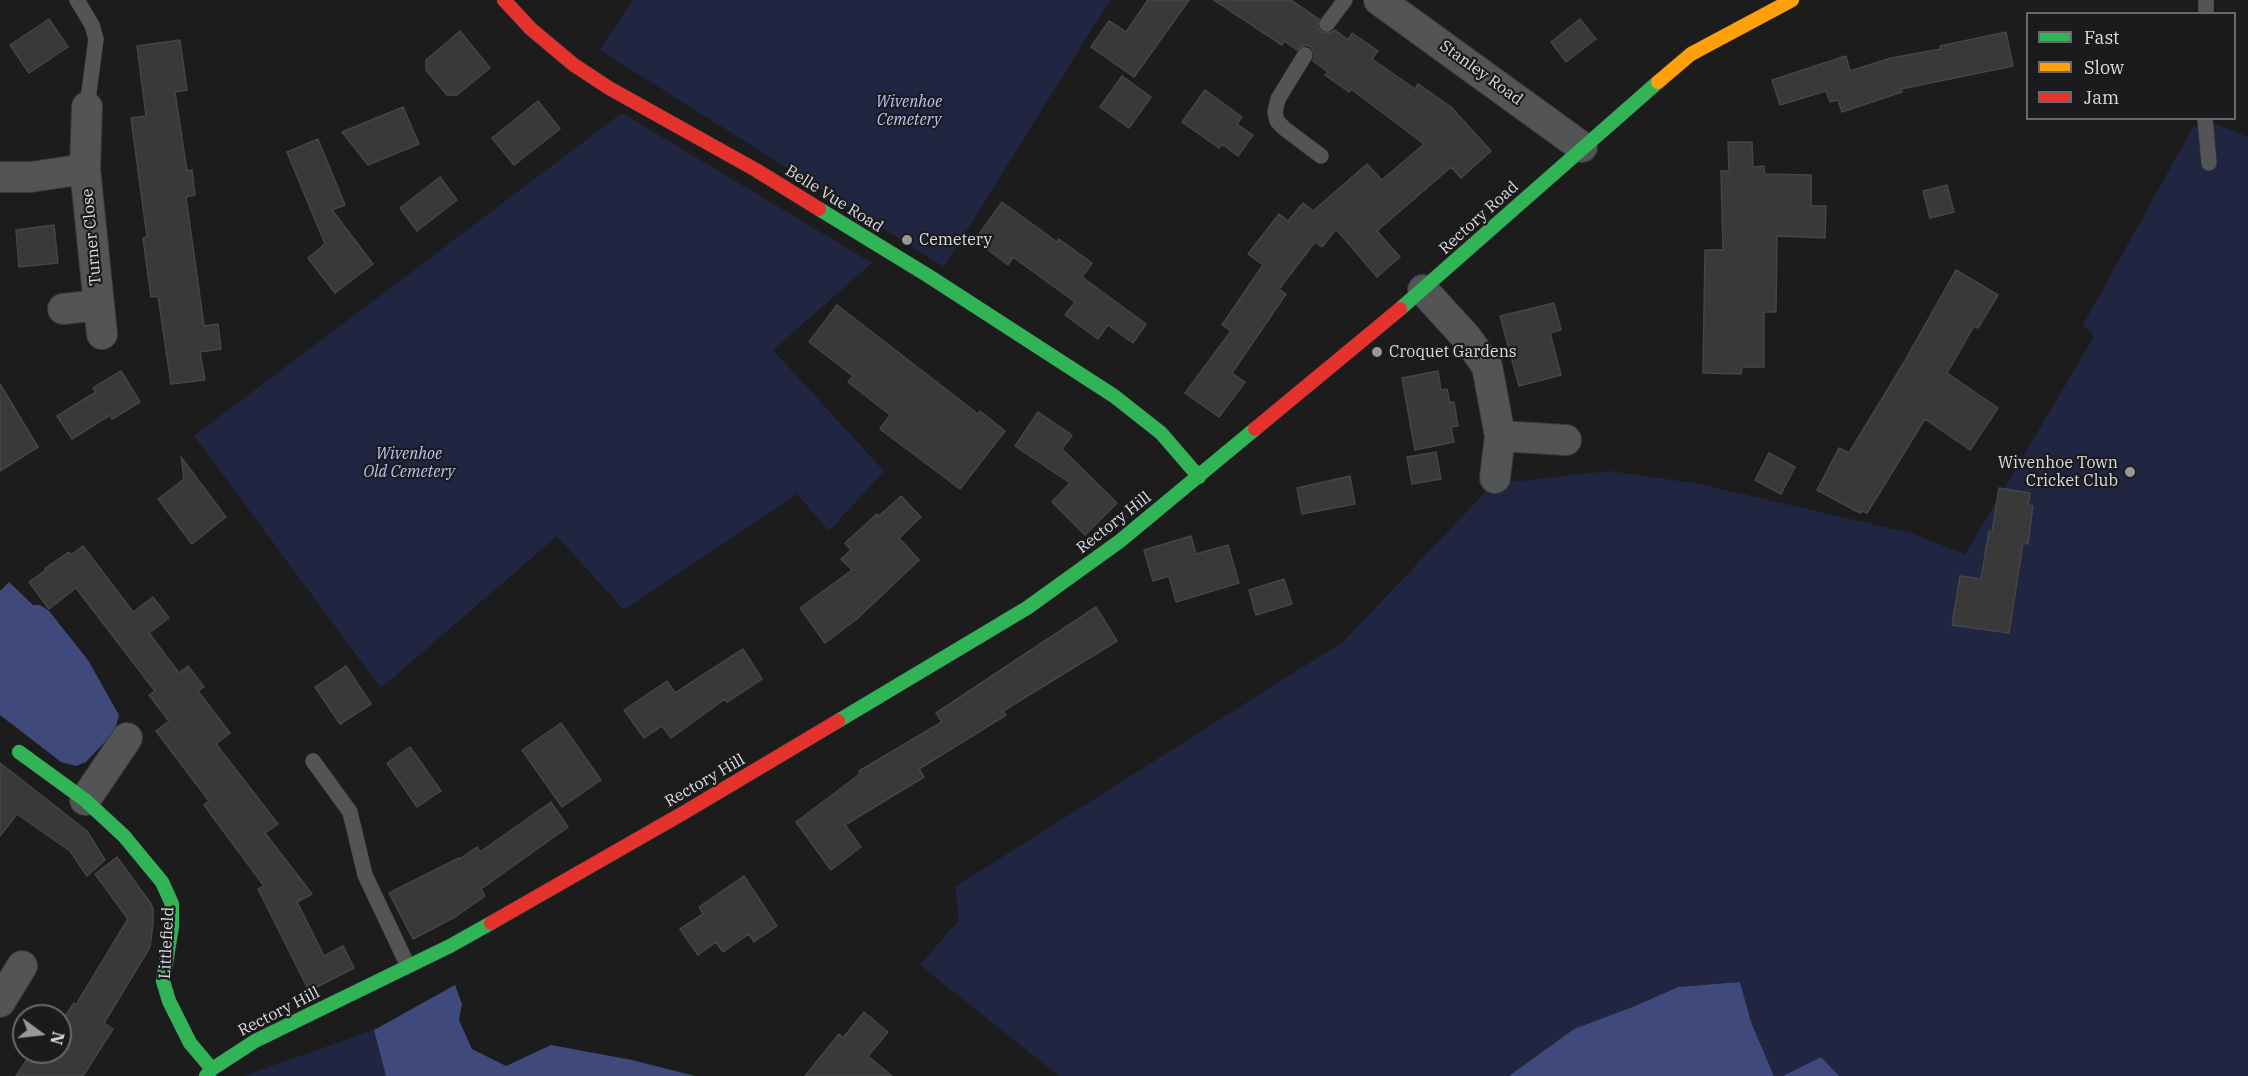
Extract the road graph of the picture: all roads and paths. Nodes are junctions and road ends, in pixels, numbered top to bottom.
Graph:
1 (77, 0) edge
2 (504, 0) edge
3 (1345, 0) edge
4 (1379, 0) edge
5 (1792, 0) edge
6 (1327, 24) dead end
7 (1305, 55) dead end
8 (87, 107) joint
9 (2205, 120) edge
10 (1582, 147) junction
11 (1321, 156) dead end
12 (2210, 163) dead end
13 (85, 169) junction
14 (0, 177) edge
15 (1423, 290) junction
16 (63, 309) dead end
17 (1500, 436) junction
18 (1566, 440) dead end
19 (1199, 477) junction
20 (1495, 478) dead end
21 (127, 738) dead end
22 (19, 753) dead end
23 (313, 761) dead end
24 (85, 800) junction
25 (22, 966) dead end
26 (408, 966) junction
27 (1, 998) edge
28 (209, 1072) edge

1 - 8 lane
2 - 19 street, Belle Vue Road
3 - 6 lane
4 - 10 street, Stanley Road
5 - 10 street, Rectory Road
7 - 11 lane
8 - 13 street, Turner Close
9 - 12 lane
10 - 15 street, Rectory Road
13 - 14 street, Turner Close
13 - 16 street, Turner Close
15 - 17 street
15 - 19 street, Rectory Road
17 - 18 street
17 - 20 street
19 - 26 street, Rectory Hill
21 - 24 street
22 - 24 street, Littlefield
23 - 26 lane
24 - 28 street, Littlefield
25 - 27 street
26 - 28 street, Rectory Hill

